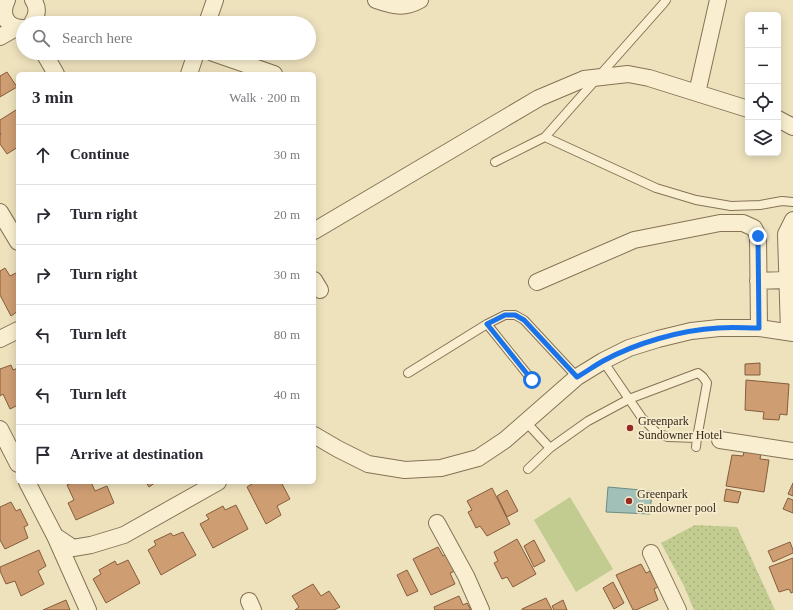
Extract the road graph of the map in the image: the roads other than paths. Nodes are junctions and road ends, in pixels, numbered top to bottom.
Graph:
1 (33, 0) edge
2 (216, 0) edge
3 (376, 0) edge
4 (420, 0) edge
5 (666, 0) edge
6 (718, 0) edge
7 (3, 7) edge
8 (36, 16) edge
9 (210, 16) edge
10 (16, 27) edge
11 (16, 30) edge
12 (0, 37) edge
13 (48, 60) edge
14 (194, 60) edge
15 (233, 60) edge
16 (55, 72) edge
17 (190, 72) edge
18 (268, 72) edge
19 (599, 77) junction
20 (697, 93) junction
21 (745, 108) edge
22 (780, 120) edge
23 (793, 127) edge
24 (546, 138) junction
25 (494, 162) dead end
26 (793, 202) edge
27 (0, 212) edge
28 (793, 220) edge
29 (316, 230) edge
30 (16, 239) edge
31 (787, 280) junction
32 (758, 281) junction
33 (537, 282) dead end
34 (487, 324) junction
35 (759, 328) junction
36 (16, 331) edge
37 (791, 333) edge
38 (0, 339) edge
39 (603, 361) junction
40 (408, 373) dead end
41 (577, 377) junction
42 (532, 380) dead end
43 (629, 399) junction
44 (526, 422) junction
45 (0, 429) edge
46 (316, 436) edge
47 (720, 440) dead end
48 (550, 448) junction
49 (793, 451) edge
50 (16, 460) edge
51 (528, 469) dead end
52 (28, 484) edge
53 (211, 484) edge
54 (196, 488) edge
55 (437, 523) dead end
56 (55, 536) junction
57 (651, 553) dead end
58 (88, 610) edge
59 (482, 610) edge
60 (678, 610) edge

1 - 8 street
2 - 9 street
3 - 4 street
5 - 19 lane
6 - 20 street
7 - 10 street
11 - 12 street
13 - 16 street
14 - 17 street
15 - 18 street
19 - 20 street
19 - 24 lane
19 - 29 street
20 - 21 street
22 - 23 street
24 - 25 lane
24 - 26 lane
27 - 30 street
28 - 31 street
31 - 32 street
31 - 37 street
32 - 33 street
32 - 35 street
34 - 40 lane
34 - 41 lane
34 - 42 lane
35 - 37 street
35 - 39 street
36 - 38 street
39 - 41 street
39 - 43 lane
41 - 44 street
43 - 43 lane
43 - 48 lane
44 - 46 street
44 - 48 lane
45 - 50 street
47 - 49 street
48 - 51 lane
52 - 56 street
53 - 54 street
54 - 56 street
55 - 59 street
56 - 58 street
57 - 60 street

